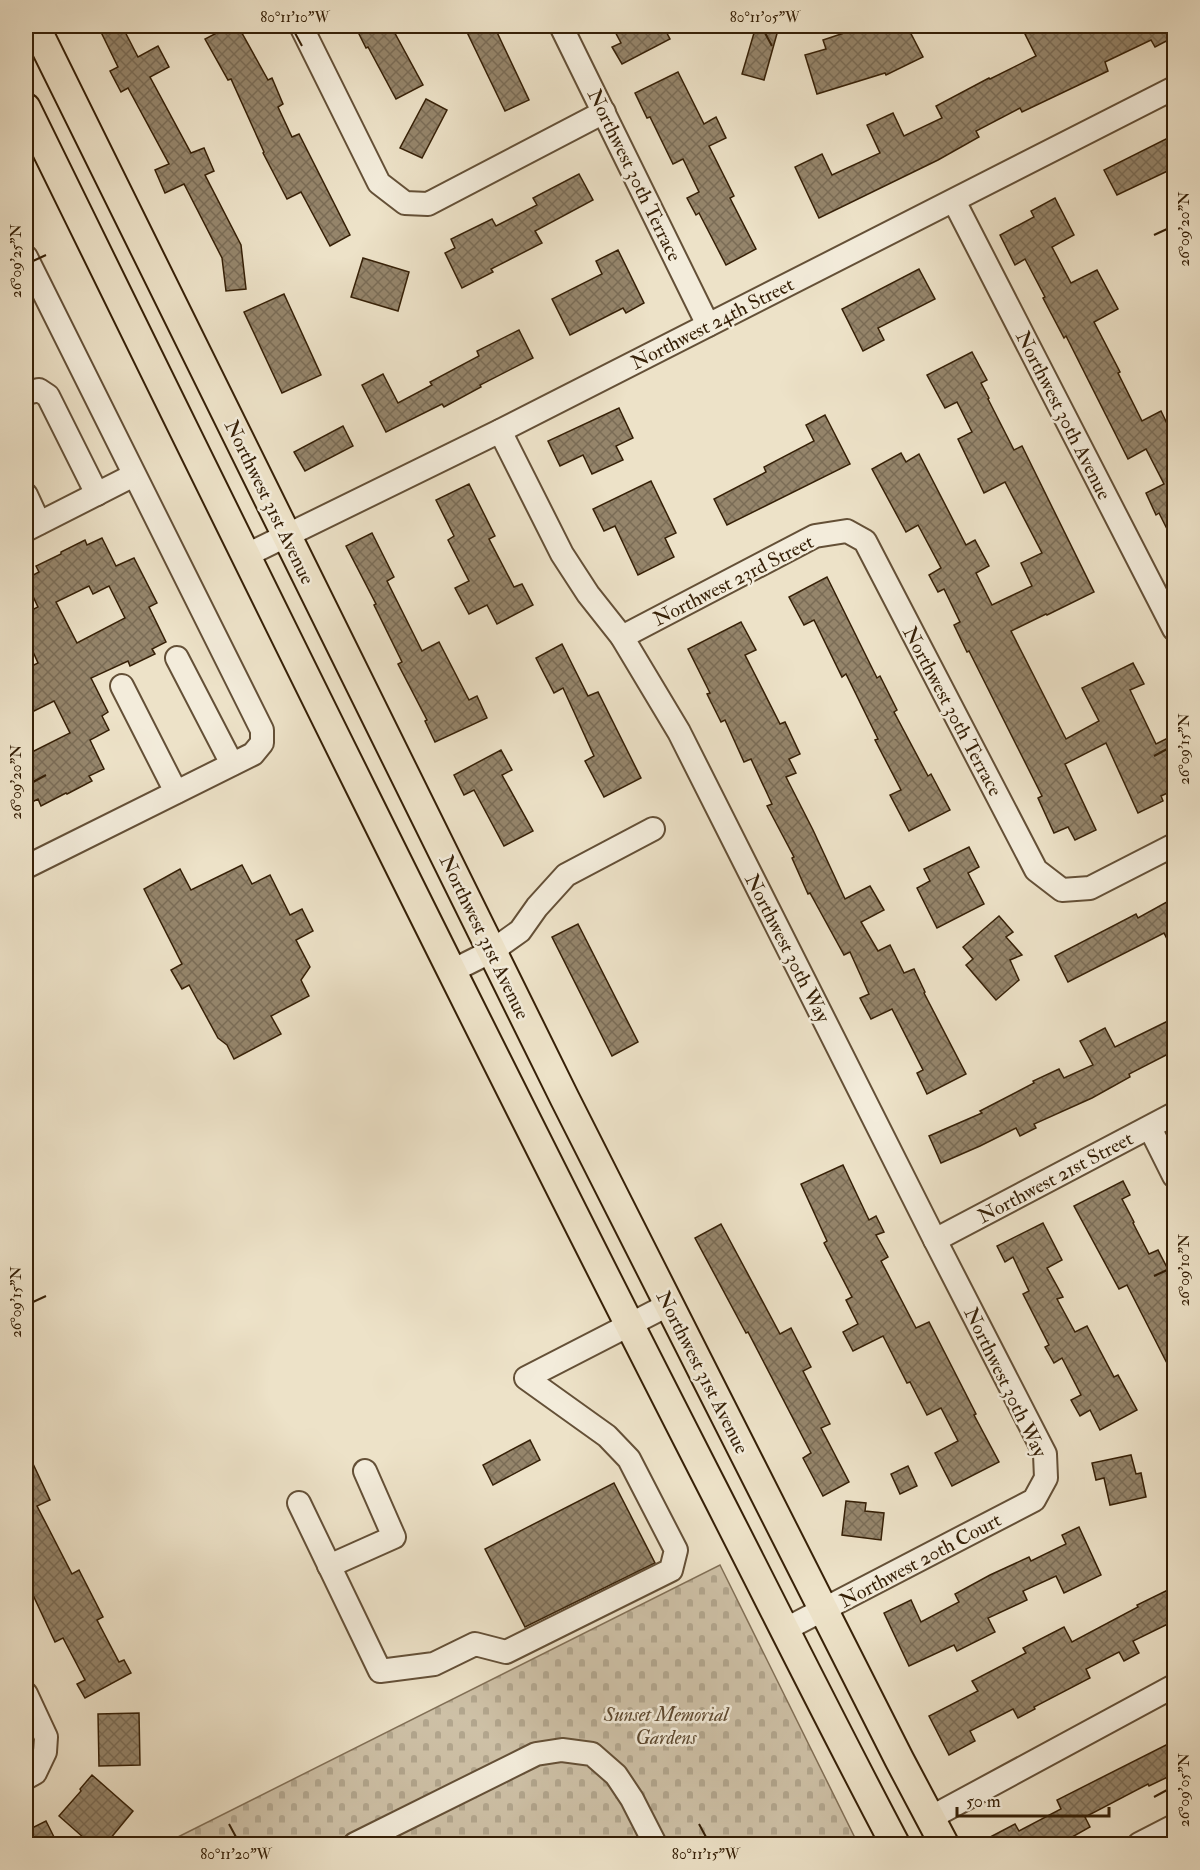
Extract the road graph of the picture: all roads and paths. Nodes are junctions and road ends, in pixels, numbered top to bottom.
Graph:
1 (35, 26) edge
2 (301, 26) edge
3 (561, 26) edge
4 (1174, 88) edge
5 (26, 108) edge
6 (604, 112) junction
7 (954, 201) junction
8 (26, 257) edge
9 (708, 325) junction
10 (26, 393) edge
11 (500, 431) junction
12 (134, 475) junction
13 (98, 494) junction
14 (26, 495) edge
15 (32, 527) edge
16 (847, 531) joint
17 (287, 536) junction
18 (247, 555) junction
19 (1174, 629) edge
20 (622, 637) junction
21 (177, 658) dead end
22 (122, 687) dead end
23 (232, 764) junction
24 (176, 792) junction
25 (654, 829) dead end
26 (1174, 845) edge
27 (26, 867) edge
28 (492, 951) junction
29 (452, 971) junction
30 (1174, 1114) edge
31 (1150, 1128) junction
32 (1174, 1176) edge
33 (935, 1240) junction
34 (668, 1305) junction
35 (628, 1324) junction
36 (365, 1471) dead end
37 (1046, 1478) joint
38 (299, 1503) dead end
39 (329, 1566) junction
40 (824, 1611) junction
41 (784, 1630) junction
42 (1174, 1686) edge
43 (26, 1695) edge
44 (26, 1778) edge
45 (930, 1818) junction
46 (1174, 1826) edge
47 (355, 1845) edge
48 (655, 1845) edge
49 (895, 1845) edge
50 (944, 1845) edge
51 (1139, 1845) edge

1 - 17 main road, Northwest 31st Avenue
2 - 6 street
3 - 6 street, Northwest 30th Terrace
4 - 7 street, Northwest 24th Street
5 - 18 main road
6 - 9 street, Northwest 30th Terrace
7 - 9 street, Northwest 24th Street
7 - 19 street, Northwest 30th Avenue
8 - 12 street
9 - 11 street, Northwest 24th Street
10 - 13 street
11 - 17 street, Northwest 24th Street
11 - 20 street, Northwest 30th Way
12 - 13 street
12 - 23 street
13 - 15 street
14 - 15 street
16 - 20 street, Northwest 23rd Street
16 - 26 street, Northwest 30th Terrace
17 - 18 street, Northwest 24th Street
17 - 28 main road, Northwest 31st Avenue
18 - 29 main road
20 - 33 street, Northwest 30th Way
21 - 23 street
22 - 24 street
23 - 24 street
24 - 27 street
25 - 28 street
28 - 29 street
28 - 34 main road, Northwest 31st Avenue
29 - 35 main road
30 - 31 street, Northwest 21st Street
31 - 32 street
31 - 33 street, Northwest 21st Street
33 - 37 street, Northwest 30th Way
34 - 35 street
34 - 40 main road, Northwest 31st Avenue
35 - 39 street
35 - 41 main road
36 - 39 street
37 - 40 street, Northwest 20th Court
38 - 39 street
40 - 41 street, Northwest 20th Court
40 - 45 main road, Northwest 31st Avenue
41 - 49 main road
42 - 45 street
43 - 44 street
45 - 50 main road, Northwest 31st Avenue
46 - 51 street
47 - 48 street

